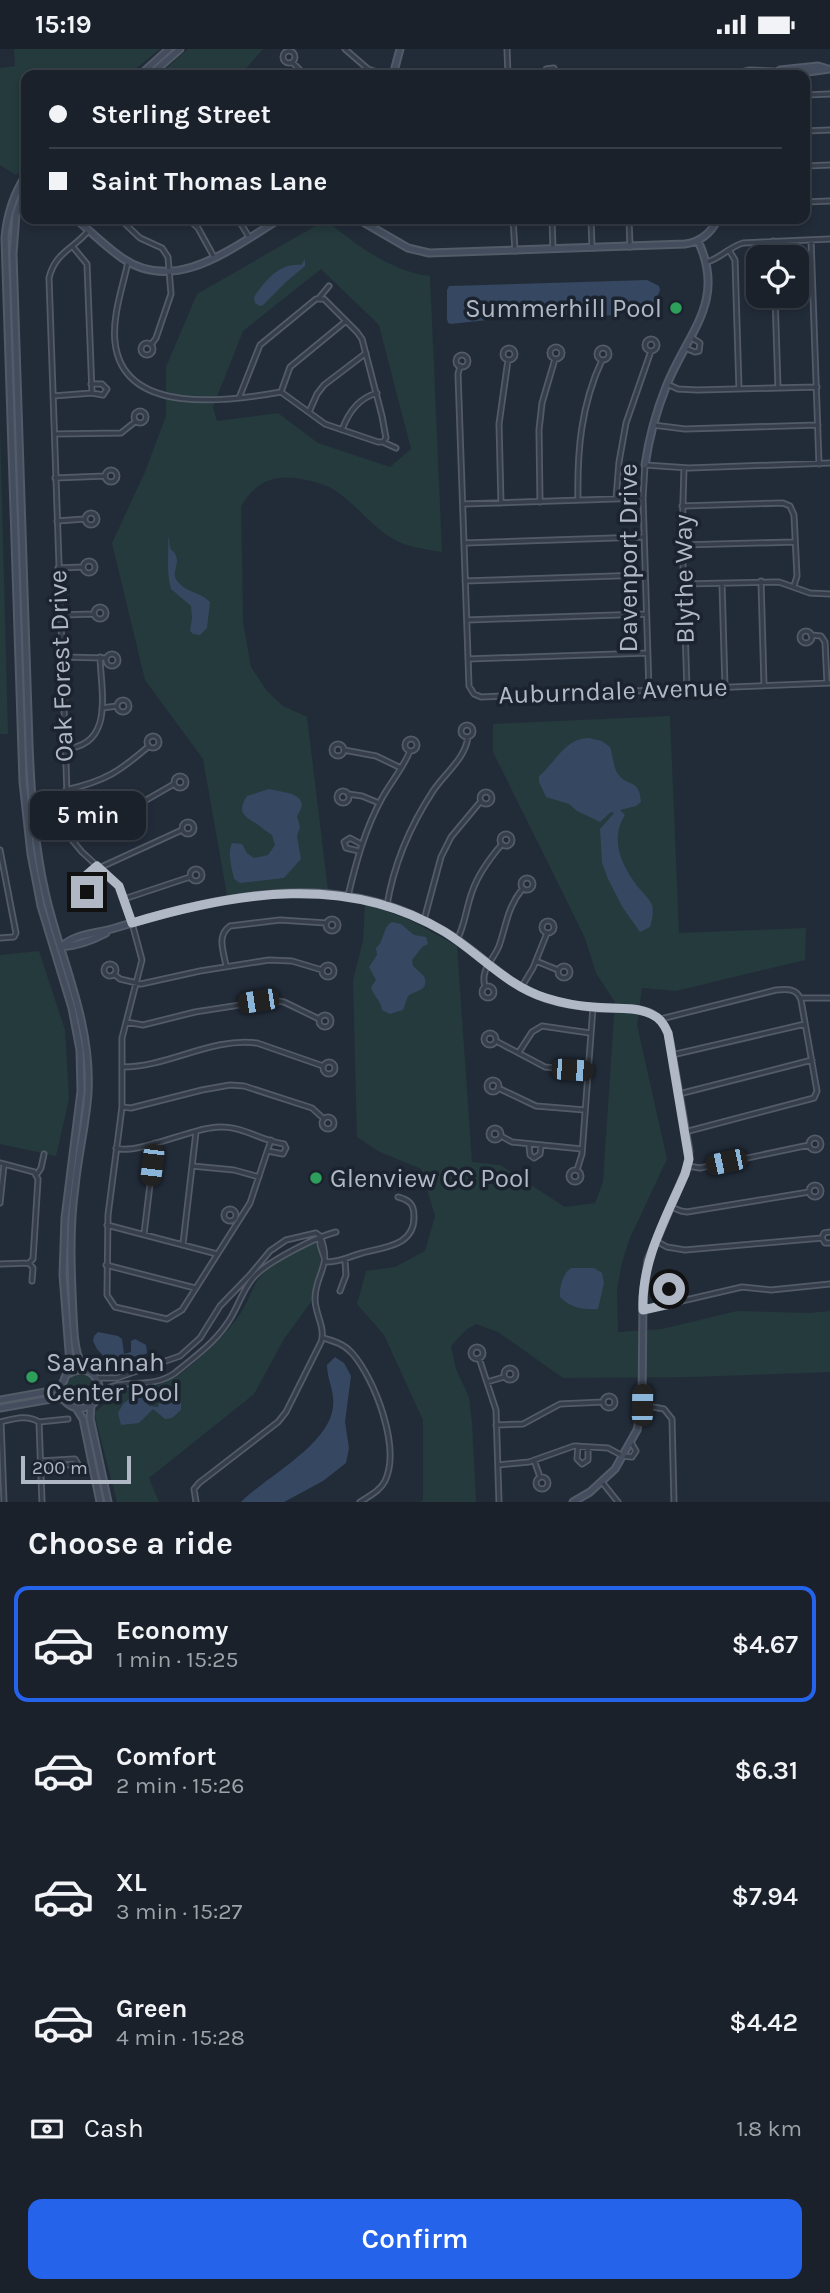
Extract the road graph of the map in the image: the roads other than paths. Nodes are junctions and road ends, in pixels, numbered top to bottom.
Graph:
1 (169, 49) edge
2 (180, 49) edge
3 (345, 49) edge
4 (400, 49) edge
5 (507, 49) edge
6 (292, 62) dead end
7 (828, 69) edge
8 (146, 70) edge
9 (156, 70) edge
10 (300, 70) edge
11 (371, 70) edge
12 (394, 70) edge
13 (509, 70) edge
14 (810, 72) edge
15 (810, 95) edge
16 (830, 95) edge
17 (830, 130) edge
18 (810, 131) edge
19 (830, 165) edge
20 (810, 166) edge
21 (21, 192) edge
22 (830, 201) edge
23 (21, 202) edge
24 (810, 202) edge
25 (80, 224) edge
26 (125, 224) edge
27 (194, 224) edge
28 (241, 224) edge
29 (271, 224) edge
30 (367, 224) edge
31 (513, 224) edge
32 (552, 224) edge
33 (591, 224) edge
34 (629, 224) edge
35 (715, 224) edge
36 (88, 229) junction
37 (249, 237) junction
38 (830, 239) edge
39 (811, 240) junction
40 (698, 241) junction
41 (773, 241) junction
42 (773, 245) edge
43 (72, 247) junction
44 (630, 247) junction
45 (592, 248) junction
46 (553, 249) junction
47 (729, 250) junction
48 (515, 251) junction
49 (214, 257) junction
50 (128, 262) junction
51 (707, 262) junction
52 (170, 272) junction
53 (329, 286) dead end
54 (319, 298) junction
55 (775, 308) edge
56 (346, 321) junction
57 (691, 338) junction
58 (151, 345) dead end
59 (685, 348) junction
60 (651, 351) dead end
61 (366, 353) junction
62 (555, 359) dead end
63 (508, 360) dead end
64 (602, 360) dead end
65 (460, 366) dead end
66 (91, 384) junction
67 (667, 384) junction
68 (817, 387) junction
69 (778, 388) junction
70 (739, 389) junction
71 (281, 392) junction
72 (92, 393) junction
73 (377, 393) junction
74 (53, 396) junction
75 (239, 398) junction
76 (14, 404) junction
77 (309, 412) junction
78 (136, 421) dead end
79 (653, 425) junction
80 (818, 425) junction
81 (342, 430) junction
82 (54, 434) junction
83 (383, 442) junction
84 (396, 447) dead end
85 (830, 463) edge
86 (819, 464) junction
87 (645, 465) junction
88 (684, 468) junction
89 (105, 476) dead end
90 (55, 478) junction
91 (643, 498) junction
92 (617, 499) junction
93 (578, 500) junction
94 (540, 502) junction
95 (501, 503) junction
96 (463, 504) junction
97 (682, 506) junction
98 (85, 519) dead end
99 (57, 521) junction
100 (644, 537) junction
101 (795, 541) junction
102 (464, 543) junction
103 (682, 545) junction
104 (83, 567) dead end
105 (58, 568) junction
106 (645, 575) junction
107 (465, 581) junction
108 (761, 582) junction
109 (722, 583) junction
110 (684, 584) junction
111 (794, 586) junction
112 (830, 594) edge
113 (94, 614) dead end
114 (646, 614) junction
115 (60, 615) junction
116 (467, 620) junction
117 (811, 635) dead end
118 (647, 653) junction
119 (61, 657) junction
120 (100, 657) junction
121 (106, 658) dead end
122 (468, 659) junction
123 (829, 683) edge
124 (764, 685) junction
125 (726, 687) junction
126 (687, 690) junction
127 (649, 691) junction
128 (117, 706) dead end
129 (102, 708) junction
130 (468, 737) dead end
131 (149, 746) dead end
132 (64, 749) junction
133 (344, 750) dead end
134 (410, 751) dead end
135 (401, 768) junction
136 (174, 784) dead end
137 (66, 790) junction
138 (348, 794) dead end
139 (481, 801) dead end
140 (379, 803) junction
141 (183, 830) dead end
142 (70, 831) junction
143 (361, 844) junction
144 (502, 844) dead end
145 (0, 850) edge
146 (359, 851) junction
147 (98, 867) junction
148 (190, 877) dead end
149 (523, 888) dead end
150 (83, 894) dead end
151 (348, 896) junction
152 (124, 899) junction
153 (387, 905) junction
154 (424, 921) junction
155 (132, 923) junction
156 (326, 923) dead end
157 (547, 933) dead end
158 (0, 938) edge
159 (457, 940) junction
160 (61, 947) junction
161 (53, 950) junction
162 (536, 961) junction
163 (488, 964) junction
164 (226, 966) junction
165 (323, 970) dead end
166 (558, 970) dead end
167 (114, 974) dead end
168 (136, 983) junction
169 (485, 987) dead end
170 (521, 988) junction
171 (800, 998) junction
172 (830, 998) edge
173 (593, 1007) junction
174 (319, 1019) dead end
175 (659, 1019) junction
176 (126, 1023) junction
177 (806, 1024) junction
178 (590, 1033) junction
179 (496, 1041) dead end
180 (519, 1052) junction
181 (672, 1055) junction
182 (812, 1060) junction
183 (323, 1066) dead end
184 (123, 1067) junction
185 (588, 1072) junction
186 (498, 1088) dead end
187 (679, 1094) junction
188 (122, 1107) junction
189 (585, 1110) junction
190 (324, 1119) dead end
191 (196, 1131) junction
192 (685, 1132) junction
193 (501, 1136) dead end
194 (271, 1140) junction
195 (155, 1142) junction
196 (529, 1145) junction
197 (809, 1145) dead end
198 (541, 1146) junction
199 (116, 1147) junction
200 (582, 1149) junction
201 (268, 1151) junction
202 (44, 1154) dead end
203 (2, 1164) edge
204 (192, 1166) junction
205 (688, 1166) junction
206 (577, 1170) dead end
207 (37, 1174) junction
208 (260, 1178) junction
209 (809, 1192) dead end
210 (398, 1197) dead end
211 (0, 1203) edge
212 (671, 1206) junction
213 (235, 1218) dead end
214 (239, 1222) junction
215 (107, 1225) junction
216 (337, 1232) dead end
217 (830, 1232) edge
218 (144, 1234) junction
219 (320, 1236) junction
220 (822, 1238) junction
221 (656, 1241) junction
222 (830, 1243) edge
223 (183, 1244) junction
224 (217, 1254) junction
225 (325, 1261) junction
226 (345, 1261) junction
227 (29, 1263) junction
228 (0, 1264) edge
229 (106, 1265) junction
230 (32, 1281) dead end
231 (830, 1285) edge
232 (195, 1288) junction
233 (340, 1291) dead end
234 (682, 1301) junction
235 (670, 1304) junction
236 (643, 1310) junction
237 (74, 1330) junction
238 (66, 1331) junction
239 (323, 1338) junction
240 (479, 1358) dead end
241 (85, 1370) junction
242 (68, 1374) junction
243 (504, 1377) dead end
244 (97, 1378) junction
245 (487, 1382) junction
246 (61, 1386) junction
247 (99, 1395) junction
248 (12, 1398) junction
249 (64, 1399) junction
250 (0, 1400) edge
251 (603, 1402) dead end
252 (91, 1405) junction
253 (642, 1405) junction
254 (13, 1406) junction
255 (0, 1408) edge
256 (76, 1408) junction
257 (68, 1419) dead end
258 (1, 1422) edge
259 (39, 1422) junction
260 (496, 1425) junction
261 (578, 1446) junction
262 (588, 1447) junction
263 (623, 1456) junction
264 (534, 1460) junction
265 (40, 1461) junction
266 (498, 1465) junction
267 (40, 1467) junction
268 (540, 1477) dead end
269 (602, 1482) junction
270 (4, 1502) edge
271 (42, 1502) edge
272 (100, 1502) edge
273 (108, 1502) edge
274 (195, 1502) edge
275 (360, 1502) edge
276 (499, 1502) edge
277 (573, 1502) edge
278 (618, 1502) edge
279 (674, 1502) edge

1 - 8 main road
2 - 9 main road
3 - 11 street
4 - 12 main road
5 - 13 street
6 - 10 street
7 - 14 main road
15 - 16 street
17 - 18 street
19 - 20 street
21 - 76 main road
22 - 24 street
23 - 76 main road
25 - 36 main road
26 - 52 street
27 - 49 street
28 - 37 street
29 - 37 main road
30 - 48 main road
31 - 48 street
32 - 46 street
33 - 45 street
34 - 44 street
35 - 40 main road
36 - 43 street, Oak Forest Drive
36 - 50 main road
37 - 49 main road
38 - 39 street
39 - 41 street
39 - 68 street
40 - 44 main road
40 - 51 main road, Davenport Drive
41 - 42 street
41 - 47 street
43 - 66 street
43 - 74 street, Oak Forest Drive
44 - 45 main road
45 - 46 main road
46 - 48 main road
47 - 51 street
47 - 70 street
49 - 52 main road
50 - 52 main road
50 - 75 street
51 - 57 main road, Davenport Drive
52 - 58 street
53 - 54 street
54 - 56 street
54 - 75 street
55 - 69 street
56 - 61 street
56 - 71 street
57 - 59 main road, Davenport Drive
57 - 59 street, Davenport Drive
59 - 67 main road, Davenport Drive
60 - 92 street
61 - 73 street
61 - 77 street
62 - 94 street
63 - 95 street
64 - 93 street
65 - 96 street, Auburndale Avenue
66 - 72 street
66 - 72 street
67 - 70 street
67 - 79 main road, Davenport Drive
68 - 69 street
68 - 80 street
69 - 70 street
71 - 75 street
71 - 77 street
72 - 74 street
73 - 81 street
73 - 83 street
74 - 82 street, Oak Forest Drive
76 - 160 main road
76 - 161 main road
77 - 81 street
78 - 82 street
79 - 80 street
79 - 87 main road, Davenport Drive
80 - 86 street
81 - 83 street
82 - 90 street, Oak Forest Drive
83 - 84 street
85 - 86 street
86 - 88 street
87 - 88 street
87 - 91 street, Davenport Drive
88 - 97 street, Blythe Way
89 - 90 street
90 - 99 street, Oak Forest Drive
91 - 92 street
91 - 100 street, Davenport Drive
92 - 93 street
93 - 94 street
94 - 95 street
95 - 96 street
96 - 102 street, Auburndale Avenue
97 - 101 street
97 - 103 street, Blythe Way
98 - 99 street
99 - 105 street, Oak Forest Drive
100 - 102 street
100 - 106 street, Davenport Drive
101 - 103 street
101 - 111 street
102 - 107 street, Auburndale Avenue
103 - 110 street, Blythe Way
104 - 105 street
105 - 115 street, Oak Forest Drive
106 - 107 street
106 - 114 street, Davenport Drive
107 - 116 street, Auburndale Avenue
108 - 109 street
108 - 111 street
108 - 124 street
109 - 110 street
109 - 125 street
110 - 126 street, Blythe Way
111 - 112 street
113 - 115 street
114 - 116 street
114 - 118 street, Davenport Drive
115 - 119 street, Oak Forest Drive
116 - 122 street, Auburndale Avenue
117 - 123 street
118 - 122 street
118 - 127 street, Davenport Drive
119 - 120 street
119 - 132 street, Oak Forest Drive
120 - 121 street
120 - 129 street
122 - 127 street, Auburndale Avenue
123 - 124 street, Auburndale Avenue
124 - 125 street, Auburndale Avenue
125 - 126 street, Auburndale Avenue
126 - 127 street, Auburndale Avenue
128 - 129 street
129 - 132 street
130 - 153 street
131 - 137 street
132 - 137 street, Oak Forest Drive
133 - 135 street
134 - 135 street
135 - 140 street
136 - 142 street
137 - 142 street, Oak Forest Drive
138 - 140 street
139 - 154 street
140 - 143 street
141 - 147 street
142 - 147 street
143 - 146 street
143 - 146 street
144 - 159 street
145 - 158 street
146 - 151 street
147 - 150 street
147 - 152 street
148 - 152 street
149 - 163 street
151 - 153 main road
151 - 155 main road
152 - 155 street
153 - 154 main road
154 - 159 main road
155 - 160 main road
155 - 168 street
156 - 164 street
157 - 162 street
159 - 163 main road
160 - 161 main road
160 - 237 main road
161 - 238 main road
162 - 166 street
162 - 170 street
163 - 169 street
163 - 170 main road
164 - 165 street
164 - 168 street
167 - 168 street
168 - 176 street
170 - 173 main road
171 - 172 street
171 - 175 street
171 - 177 street
173 - 175 main road
173 - 178 street
174 - 176 street
175 - 181 main road
176 - 184 street
177 - 181 street
177 - 182 street
178 - 180 street
178 - 185 street
179 - 180 street
180 - 185 street
181 - 187 main road
182 - 187 street
182 - 192 street
183 - 184 street
184 - 188 street
185 - 189 street
186 - 189 street
187 - 192 main road
188 - 190 street
188 - 199 street
189 - 200 street
191 - 194 street
191 - 195 street
191 - 204 street
192 - 205 main road
193 - 196 street
194 - 201 street
194 - 201 street
195 - 199 street
195 - 218 street
196 - 198 street
196 - 198 street
197 - 205 street
198 - 200 street
199 - 215 street
200 - 206 street
201 - 208 street
202 - 207 street
203 - 207 street
203 - 211 street
204 - 208 street
204 - 223 street
205 - 212 main road
207 - 227 street
208 - 214 street
209 - 212 street
210 - 226 street
212 - 221 main road
213 - 214 street
214 - 224 street
215 - 218 street
215 - 229 street
216 - 219 street
217 - 220 street
218 - 223 street
219 - 225 street
219 - 225 street
219 - 244 street
219 - 247 street
220 - 221 street
220 - 222 street
221 - 236 main road
223 - 224 street
224 - 232 street
225 - 226 street
225 - 239 street
226 - 233 street
227 - 228 street
227 - 230 street
229 - 232 street
229 - 232 street
231 - 234 street
234 - 235 street
234 - 235 street
235 - 236 street
236 - 253 main road
237 - 238 main road
237 - 241 main road
238 - 242 main road
239 - 274 street
239 - 275 street
240 - 245 street
241 - 242 main road
241 - 244 main road
242 - 246 main road
243 - 245 street
244 - 247 main road
245 - 260 street
246 - 248 main road
246 - 249 main road
247 - 252 main road
248 - 250 main road
248 - 254 main road
249 - 254 main road
249 - 256 main road
251 - 260 street
252 - 256 main road
252 - 273 main road
253 - 263 main road
253 - 279 street
254 - 255 main road
256 - 272 main road
257 - 259 street
258 - 259 street
258 - 270 street
259 - 265 street
260 - 266 street
261 - 262 street
261 - 262 street
261 - 264 street
262 - 263 street
263 - 269 main road
264 - 266 street
264 - 268 street
265 - 267 street
265 - 267 street
266 - 276 street
267 - 271 street
269 - 277 main road
269 - 278 street

